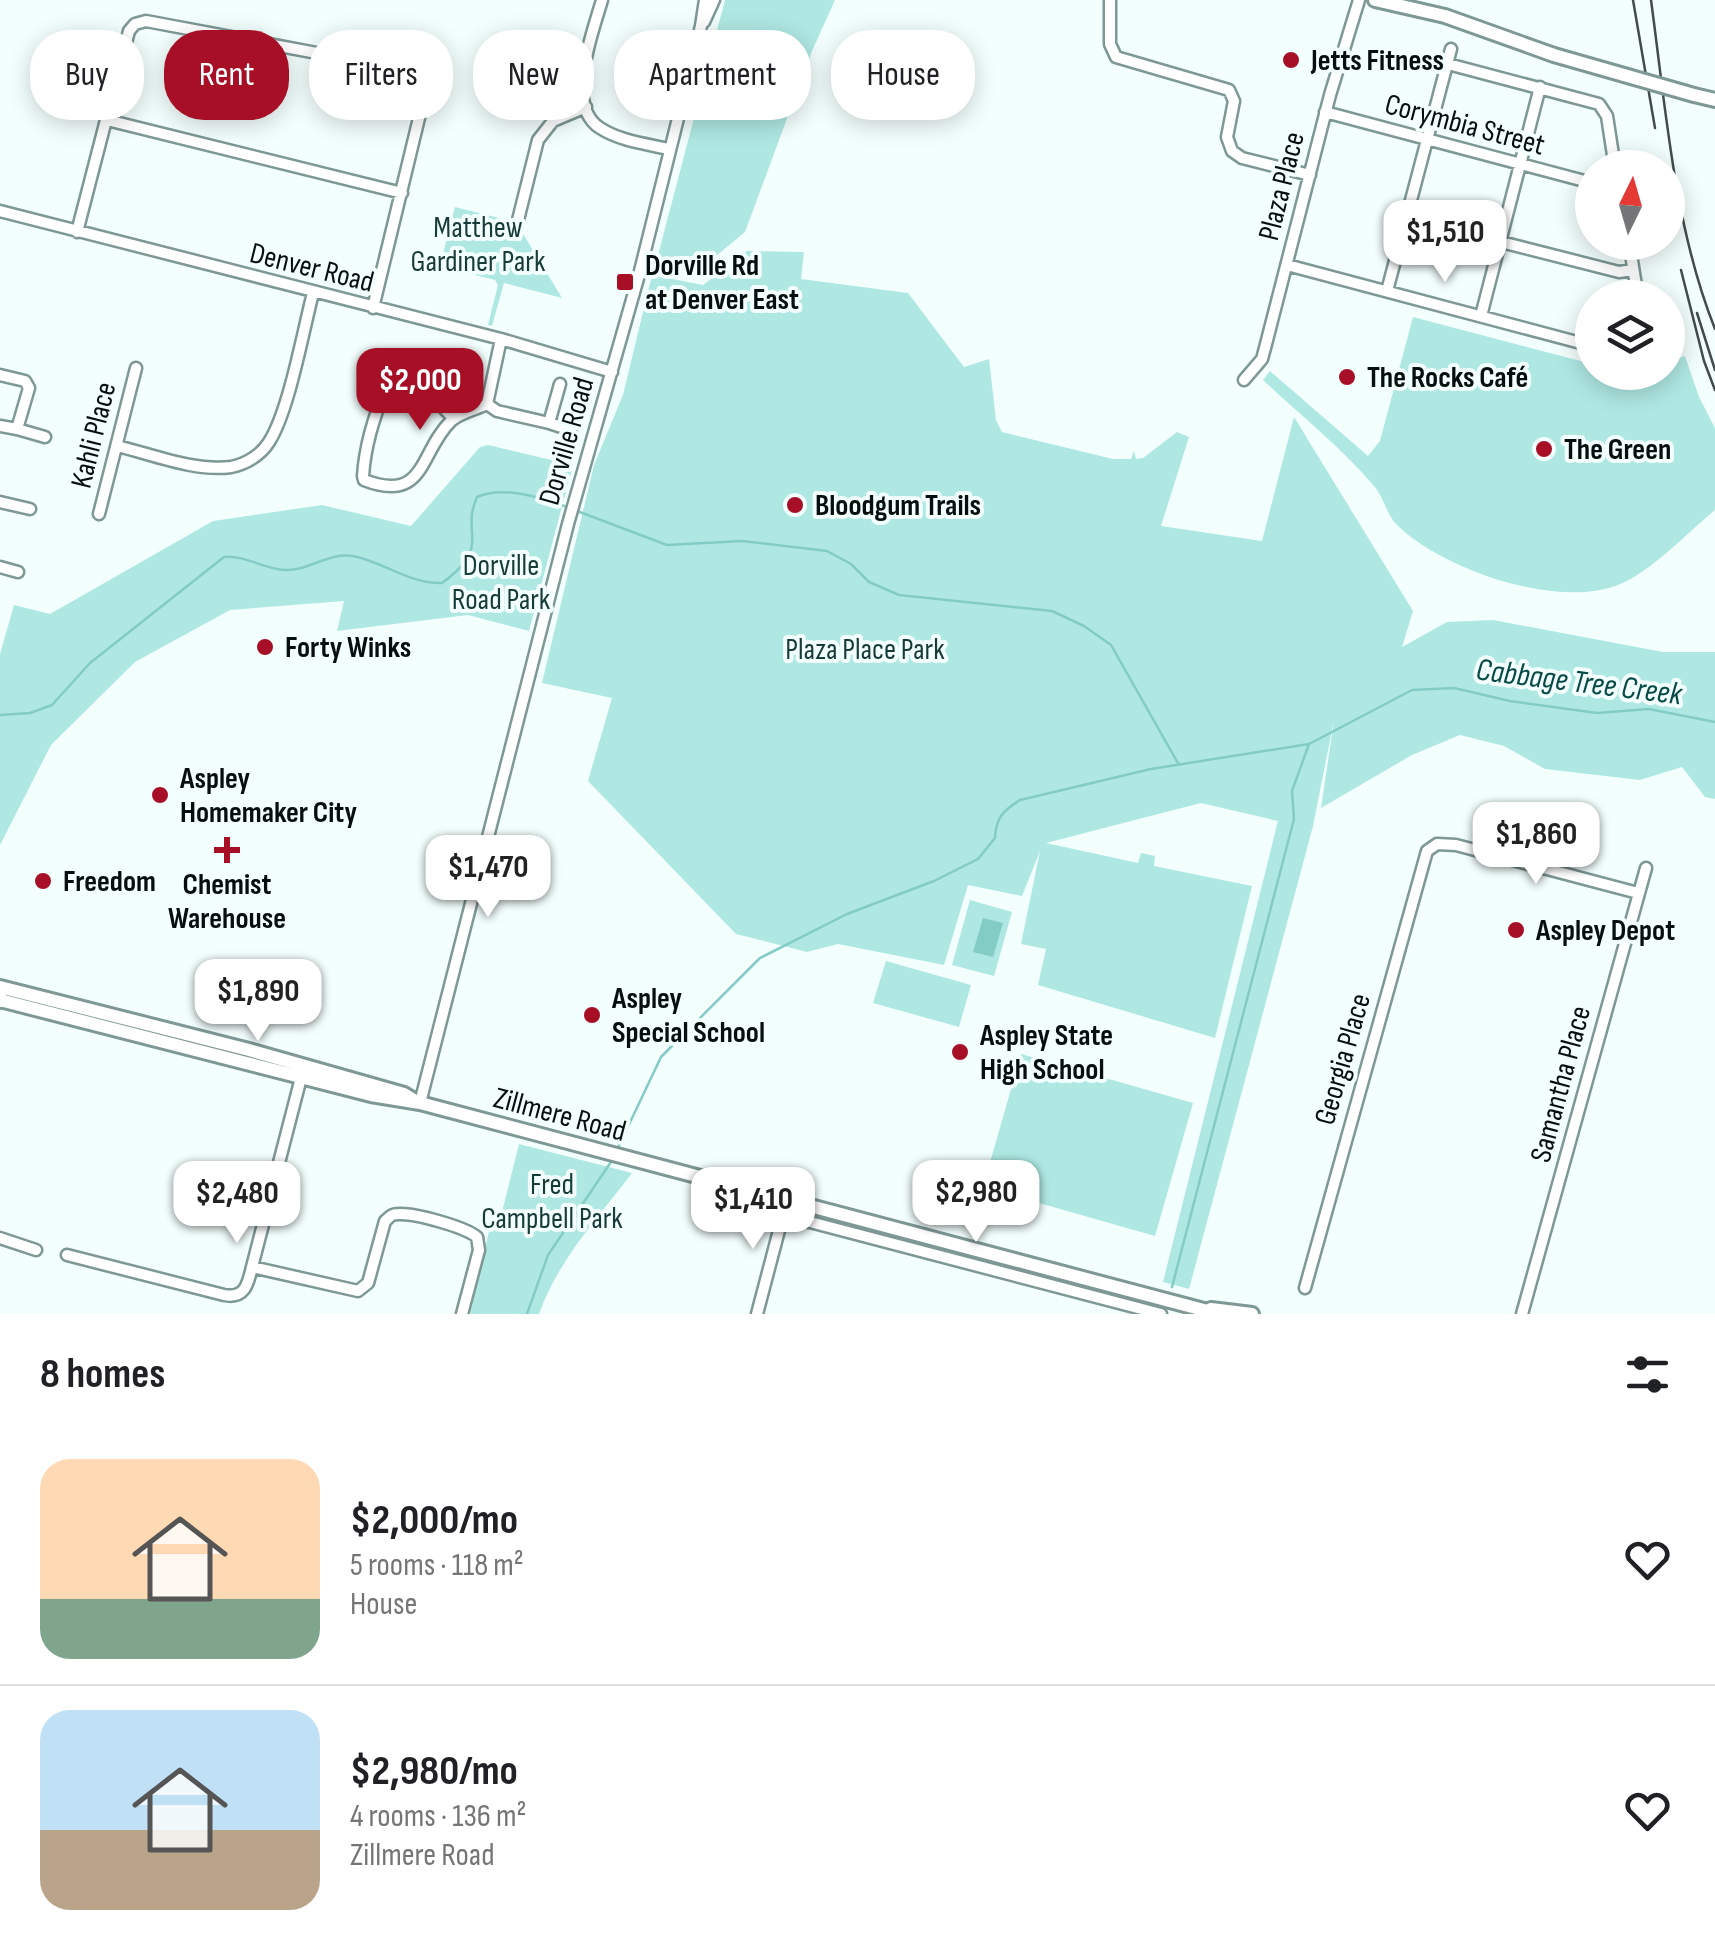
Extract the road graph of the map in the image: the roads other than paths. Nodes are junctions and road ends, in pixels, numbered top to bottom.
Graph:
1 (602, 0) edge
2 (705, 0) edge
3 (714, 0) edge
4 (1110, 0) edge
5 (1359, 0) edge
6 (1375, 0) edge
7 (1416, 0) edge
8 (1445, 16) junction
9 (701, 26) junction
10 (130, 30) edge
11 (594, 32) edge
12 (1452, 50) dead end
13 (1448, 64) junction
14 (1540, 87) junction
15 (1715, 100) edge
16 (1325, 112) junction
17 (107, 120) joint
18 (559, 120) edge
19 (591, 120) edge
20 (1427, 141) junction
21 (669, 149) junction
22 (1612, 150) edge
23 (1520, 165) junction
24 (1310, 175) junction
25 (1575, 179) edge
26 (402, 193) junction
27 (0, 211) edge
28 (1407, 218) junction
29 (516, 224) dead end
30 (77, 232) junction
31 (1500, 242) junction
32 (1631, 260) edge
33 (1287, 265) junction
34 (1633, 270) junction
35 (1635, 280) edge
36 (1387, 291) junction
37 (313, 293) junction
38 (372, 308) junction
39 (1482, 316) junction
40 (501, 340) junction
41 (1575, 341) edge
42 (136, 368) dead end
43 (612, 372) junction
44 (0, 375) edge
45 (1244, 380) dead end
46 (374, 384) dead end
47 (560, 384) dead end
48 (386, 388) junction
49 (488, 404) junction
50 (454, 418) junction
51 (549, 423) junction
52 (0, 426) edge
53 (17, 429) junction
54 (571, 430) dead end
55 (45, 437) dead end
56 (116, 446) junction
57 (0, 502) edge
58 (30, 509) dead end
59 (99, 514) dead end
60 (0, 567) edge
61 (18, 572) dead end
62 (1646, 868) dead end
63 (1638, 892) junction
64 (0, 986) edge
65 (0, 1000) edge
66 (303, 1070) junction
67 (420, 1103) junction
68 (788, 1200) junction
69 (783, 1218) junction
70 (0, 1238) edge
71 (36, 1250) dead end
72 (67, 1255) dead end
73 (252, 1267) junction
74 (1094, 1279) junction
75 (1305, 1288) dead end
76 (1090, 1296) junction
77 (1204, 1308) junction
78 (462, 1314) edge
79 (757, 1314) edge
80 (1162, 1314) edge
81 (1219, 1314) edge
82 (1252, 1314) edge
83 (1522, 1314) edge

1 - 11 street
2 - 9 street, Dorville Road
3 - 9 street, Dorville Road
4 - 24 street
5 - 16 street, Plaza Place
6 - 8 main road
7 - 8 main road
8 - 15 main road, bridge
9 - 21 street, Dorville Road
10 - 26 street
12 - 13 street
13 - 14 street
13 - 20 street
14 - 22 street
14 - 23 street
16 - 20 street, Corymbia Street
16 - 24 street, Plaza Place
17 - 26 street
17 - 30 street
18 - 29 street
19 - 21 street
20 - 23 street, Corymbia Street
20 - 28 street
21 - 43 street, Dorville Road
23 - 25 street, Corymbia Street
23 - 31 street
24 - 33 street, Plaza Place
26 - 38 street
27 - 30 street, Denver Road
28 - 31 street
28 - 36 street
30 - 37 street, Denver Road
31 - 34 street
31 - 39 street
32 - 34 street
33 - 36 street
33 - 45 street, Plaza Place
34 - 35 street
36 - 39 street
37 - 38 street, Denver Road
37 - 56 street
38 - 40 street, Denver Road
39 - 41 street
40 - 43 street, Denver Road
40 - 49 street
42 - 56 street, Kahli Place
43 - 67 street, Dorville Road
44 - 53 street
46 - 48 street
47 - 51 street
48 - 50 street
48 - 50 street
49 - 50 street
49 - 51 street
51 - 54 street
52 - 53 street
53 - 55 street
56 - 59 street, Kahli Place
57 - 58 street
60 - 61 street
62 - 63 street, Samantha Place
63 - 75 street, Georgia Place
63 - 83 street, Samantha Place
64 - 66 main road, Zillmere Road
65 - 66 main road, Zillmere Road
66 - 67 main road, Zillmere Road
66 - 73 street
67 - 68 main road, Zillmere Road
68 - 69 street
68 - 74 main road, Zillmere Road
69 - 76 street
69 - 79 street
70 - 71 street
72 - 73 street
73 - 78 street
74 - 76 street
74 - 77 main road, Zillmere Road
76 - 80 street
77 - 81 main road, Zillmere Road
77 - 82 main road, Zillmere Road

